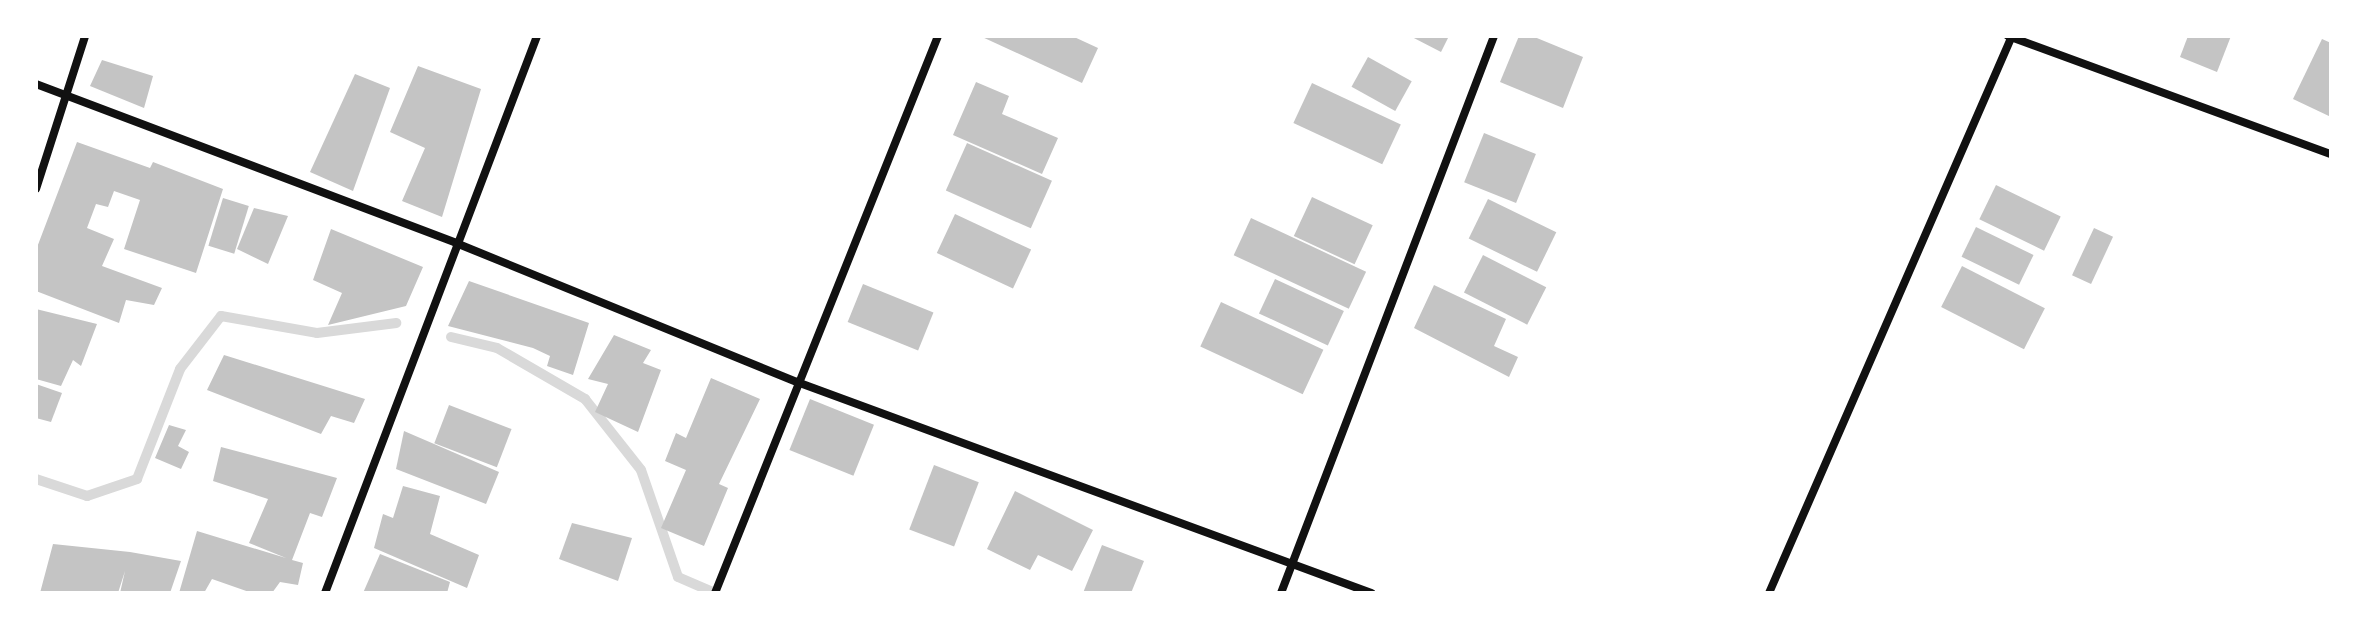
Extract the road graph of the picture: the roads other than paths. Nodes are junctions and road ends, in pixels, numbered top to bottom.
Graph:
1 (85, 36) edge
2 (537, 36) edge
3 (938, 36) edge
4 (1494, 36) edge
5 (2010, 37) edge
6 (36, 84) edge
7 (67, 94) junction
8 (2331, 154) edge
9 (36, 189) edge
10 (456, 243) junction
11 (797, 382) junction
12 (1294, 563) junction
13 (325, 593) edge
14 (715, 593) edge
15 (1281, 593) edge
16 (1371, 593) edge
17 (1769, 593) edge

1 - 7 street
2 - 10 street
3 - 11 street
4 - 12 street
5 - 8 street
5 - 17 street
6 - 7 street
7 - 9 street
7 - 10 street
10 - 11 street
10 - 13 street
11 - 12 street
11 - 14 street
12 - 15 street
12 - 16 street

